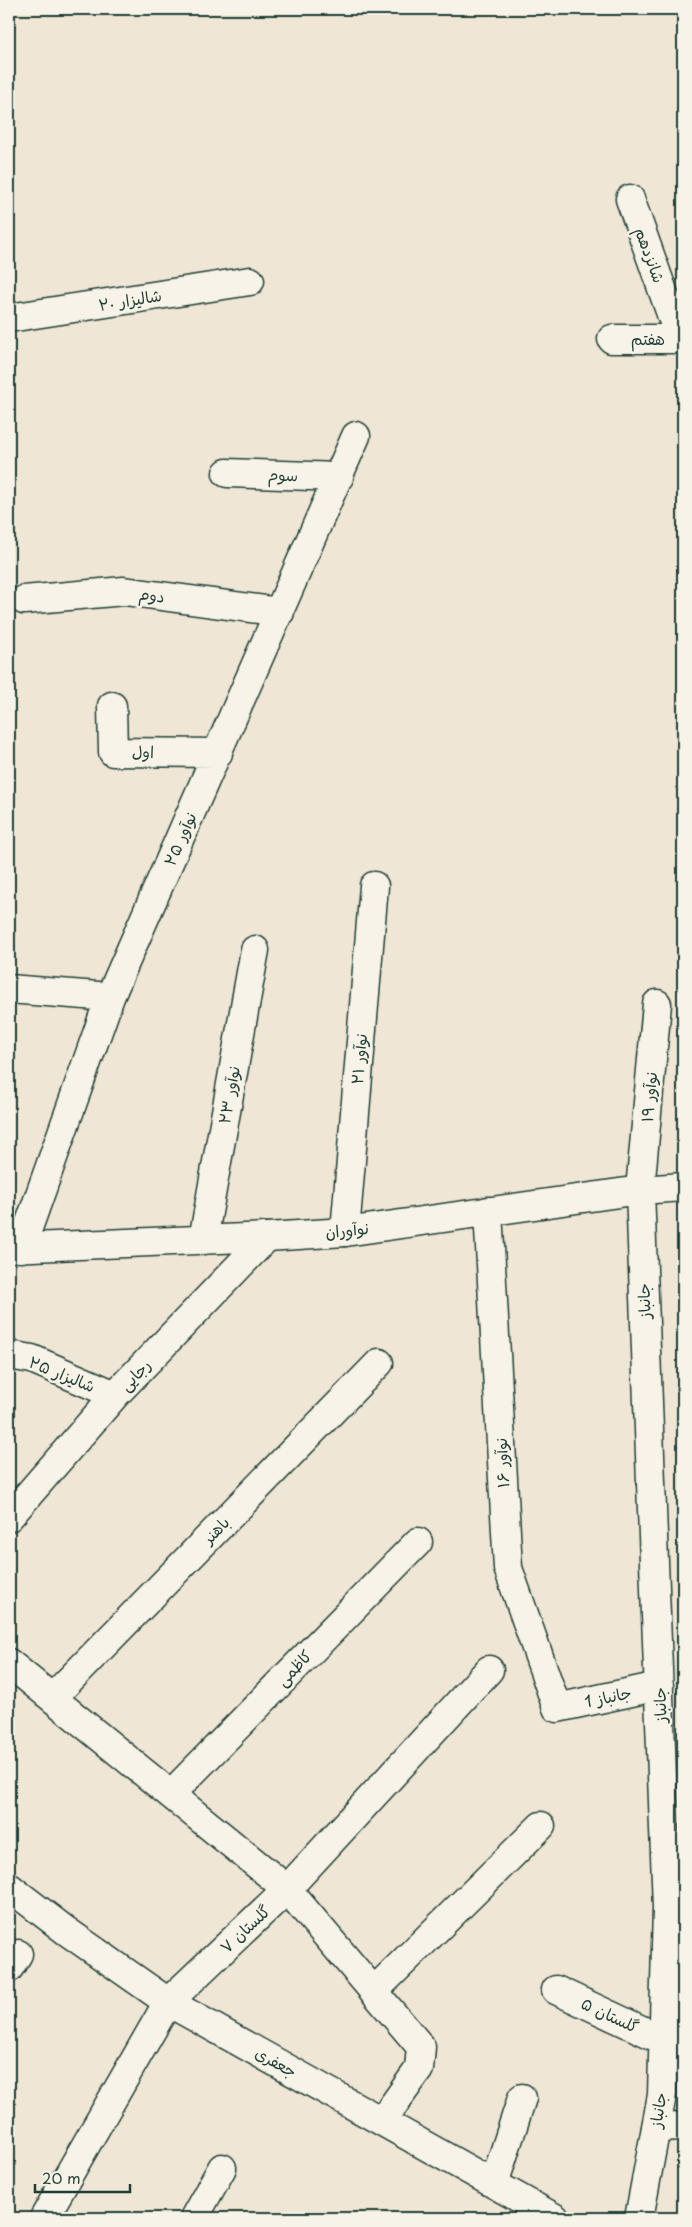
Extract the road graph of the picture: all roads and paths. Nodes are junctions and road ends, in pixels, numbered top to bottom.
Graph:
1 (630, 199) dead end
2 (250, 281) dead end
3 (9, 318) edge
4 (612, 339) dead end
5 (681, 339) edge
6 (356, 436) dead end
7 (227, 474) dead end
8 (339, 477) junction
9 (24, 600) dead end
10 (280, 612) junction
11 (112, 706) dead end
12 (218, 753) junction
13 (374, 886) dead end
14 (255, 950) dead end
15 (9, 989) edge
16 (110, 997) junction
17 (657, 1004) dead end
18 (683, 1187) edge
19 (640, 1190) junction
20 (488, 1211) junction
21 (344, 1232) junction
22 (267, 1237) junction
23 (203, 1240) junction
24 (15, 1248) edge
25 (9, 1355) edge
26 (379, 1363) dead end
27 (115, 1395) junction
28 (9, 1517) edge
29 (418, 1542) dead end
30 (9, 1663) edge
31 (489, 1670) dead end
32 (659, 1686) junction
33 (52, 1697) junction
34 (557, 1708) joint
35 (171, 1794) junction
36 (541, 1826) dead end
37 (9, 1887) edge
38 (287, 1889) junction
39 (556, 1990) dead end
40 (374, 1992) junction
41 (168, 2002) junction
42 (664, 2040) junction
43 (522, 2098) dead end
44 (382, 2121) junction
45 (656, 2128) junction
46 (683, 2128) edge
47 (222, 2168) dead end
48 (494, 2184) junction
49 (44, 2218) edge
50 (194, 2218) edge
51 (555, 2218) edge
52 (639, 2218) edge

1 - 5 street, شانزدهم
2 - 3 street, شالیزار ۲۰
4 - 5 street, هفتم
6 - 8 street, نوآور ۲۵
7 - 8 street, سوم
8 - 10 street, نوآور ۲۵
9 - 10 street, دوم
10 - 12 street, نوآور ۲۵
11 - 12 street, اول
12 - 16 street, نوآور ۲۵
13 - 21 street, نوآور ۲۱
14 - 23 street, نوآور ۲۳
15 - 16 street
16 - 24 street, نوآور ۲۵
17 - 19 street, نوآور ۱۹
18 - 19 street, نوآوران
19 - 20 street, نوآوران
19 - 32 street, جانباز
20 - 21 street, نوآوران
20 - 34 street, نوآور ۱۶
21 - 22 street, نوآوران
22 - 23 street, نوآوران
22 - 27 street, رجایی
23 - 24 street, نوآوران
25 - 27 street, شالیزار ۲۵
26 - 33 street, باهنر
27 - 28 street, رجایی
29 - 35 street, کاظمی
30 - 33 street
31 - 38 street, گلستان ۷
32 - 34 street, جانباز 1
32 - 42 street, جانباز
33 - 35 street
35 - 38 street
36 - 40 street
37 - 41 street, جعفری
38 - 40 street
38 - 41 street, گلستان ۷
39 - 42 street, گلستان ۵
40 - 44 street
41 - 44 street, جعفری
41 - 49 street, گلستان ۷
42 - 45 street, جانباز
43 - 48 street
44 - 48 street, جعفری
45 - 46 street
45 - 52 street, جانباز
47 - 50 street
48 - 51 street, جعفری

